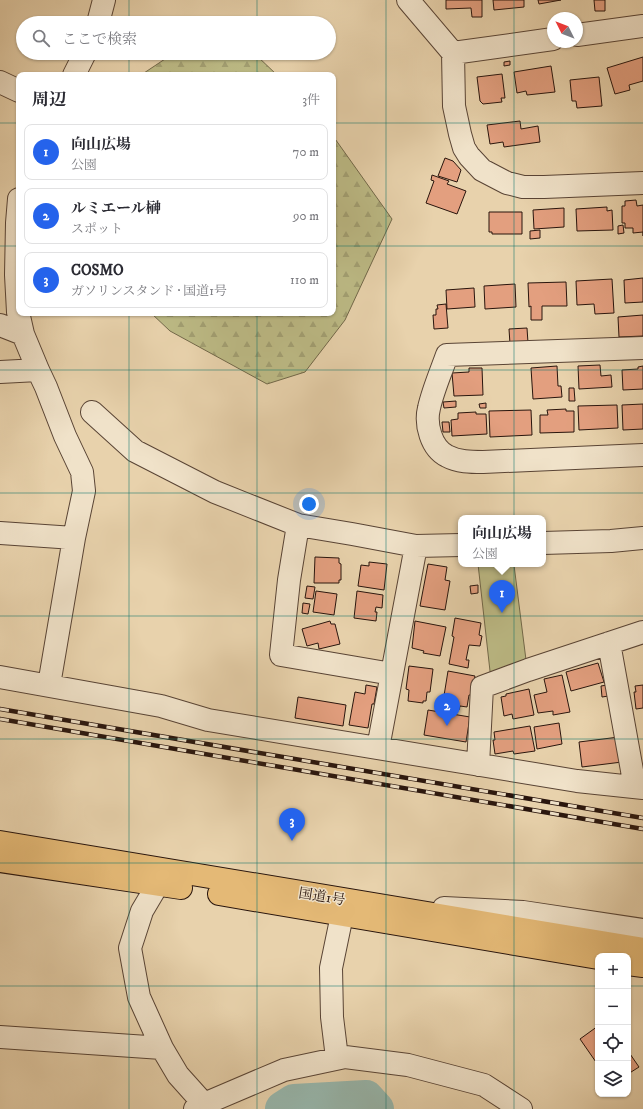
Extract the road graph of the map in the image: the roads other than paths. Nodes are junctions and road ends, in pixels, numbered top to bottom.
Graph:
1 (104, 0) edge
2 (408, 0) edge
3 (100, 16) edge
4 (643, 26) edge
5 (583, 34) edge
6 (547, 40) edge
7 (453, 53) junction
8 (82, 60) edge
9 (76, 72) edge
10 (0, 82) edge
11 (16, 90) edge
12 (643, 183) edge
13 (16, 204) edge
14 (8, 219) edge
15 (16, 282) edge
16 (19, 316) edge
17 (0, 325) edge
18 (23, 334) junction
19 (643, 348) edge
20 (38, 370) junction
21 (0, 372) edge
22 (92, 412) dead end
23 (643, 455) edge
24 (298, 526) junction
25 (0, 533) edge
26 (74, 538) junction
27 (643, 538) edge
28 (546, 543) edge
29 (458, 545) edge
30 (416, 546) junction
31 (643, 632) edge
32 (609, 643) junction
33 (392, 674) junction
34 (0, 676) edge
35 (49, 685) junction
36 (378, 748) junction
37 (478, 765) junction
38 (639, 788) edge
39 (0, 842) edge
40 (0, 861) edge
41 (158, 884) junction
42 (379, 905) junction
43 (342, 915) junction
44 (643, 930) edge
45 (643, 949) edge
46 (595, 957) edge
47 (631, 964) edge
48 (643, 966) edge
49 (0, 1037) edge
50 (162, 1048) junction
51 (338, 1058) junction
52 (200, 1106) edge
53 (521, 1109) edge

1 - 3 street
2 - 7 street
4 - 5 street
6 - 7 street
7 - 12 street
8 - 9 street
10 - 11 street
13 - 14 street
14 - 15 street
16 - 18 street
17 - 18 street
18 - 20 street
19 - 23 street
20 - 21 street
20 - 26 street
22 - 24 street
24 - 30 street
24 - 33 street
25 - 26 street
26 - 35 street
27 - 28 street
29 - 30 street
30 - 33 street
31 - 32 street
32 - 37 street
32 - 38 street
33 - 36 street
34 - 35 street
35 - 36 street
36 - 37 street
37 - 38 street
39 - 42 highway, 国道1号
40 - 41 highway, 国道1号
41 - 43 highway, 国道1号
41 - 50 street
42 - 44 street
42 - 45 highway, 国道1号
43 - 46 highway, 国道1号
43 - 51 street
47 - 48 highway
49 - 50 street
50 - 52 street
51 - 52 street
51 - 53 street

